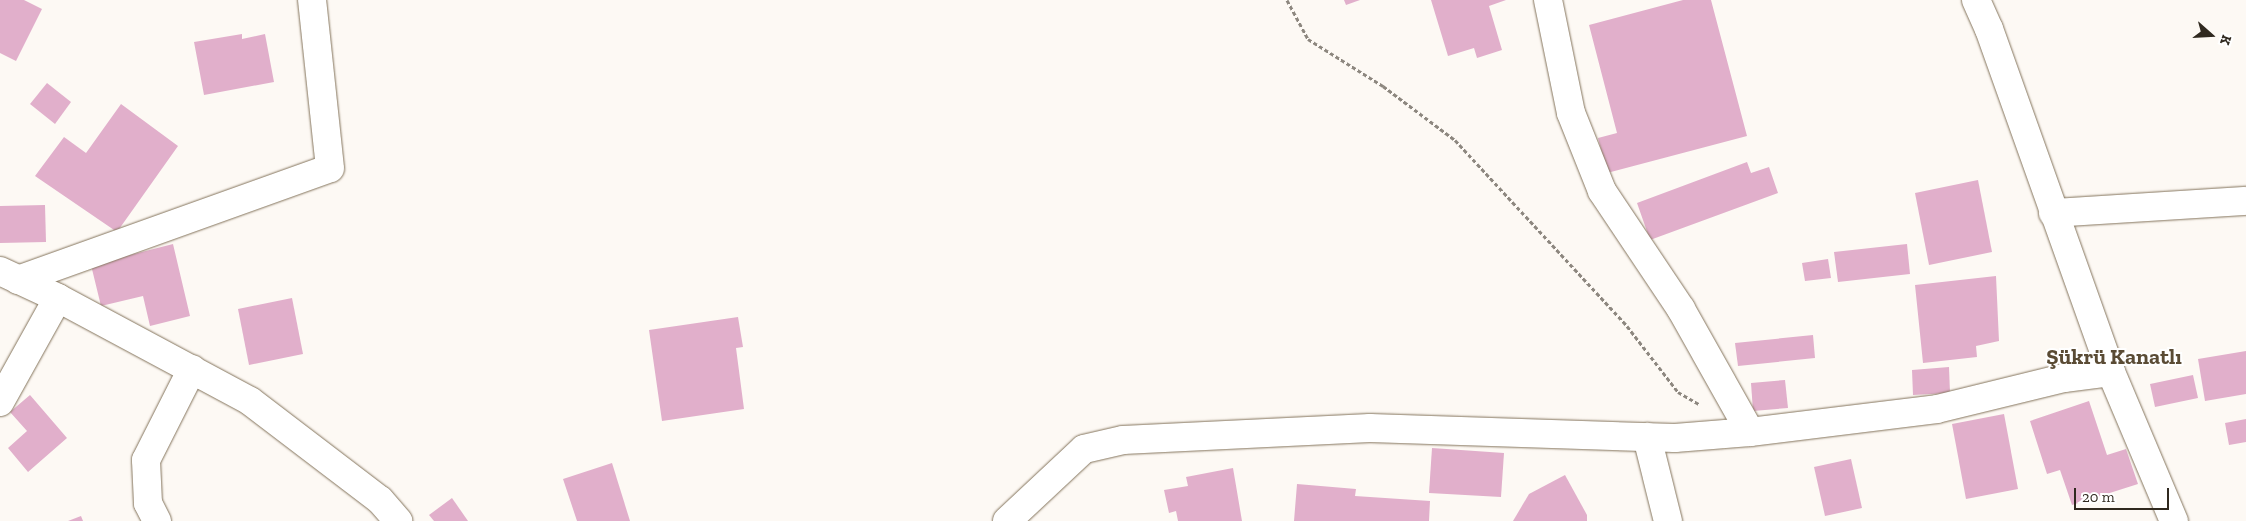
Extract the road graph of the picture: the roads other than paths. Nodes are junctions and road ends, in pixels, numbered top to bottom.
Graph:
1 (312, 0) edge
2 (1548, 0) edge
3 (1976, 0) edge
4 (2246, 201) edge
5 (2053, 213) junction
6 (9, 275) edge
7 (58, 298) junction
8 (192, 370) junction
9 (2111, 372) junction
10 (0, 402) edge
11 (1750, 432) junction
12 (1647, 437) junction
13 (157, 521) edge
14 (398, 521) edge
15 (1007, 521) edge
16 (1668, 521) edge
17 (2174, 521) edge

1 - 6 street
2 - 11 street
3 - 5 street
4 - 5 street
5 - 9 street
6 - 7 street
7 - 8 street
7 - 10 street
8 - 13 street
8 - 14 street
9 - 11 street
9 - 17 street
11 - 12 street
12 - 15 street
12 - 16 street

